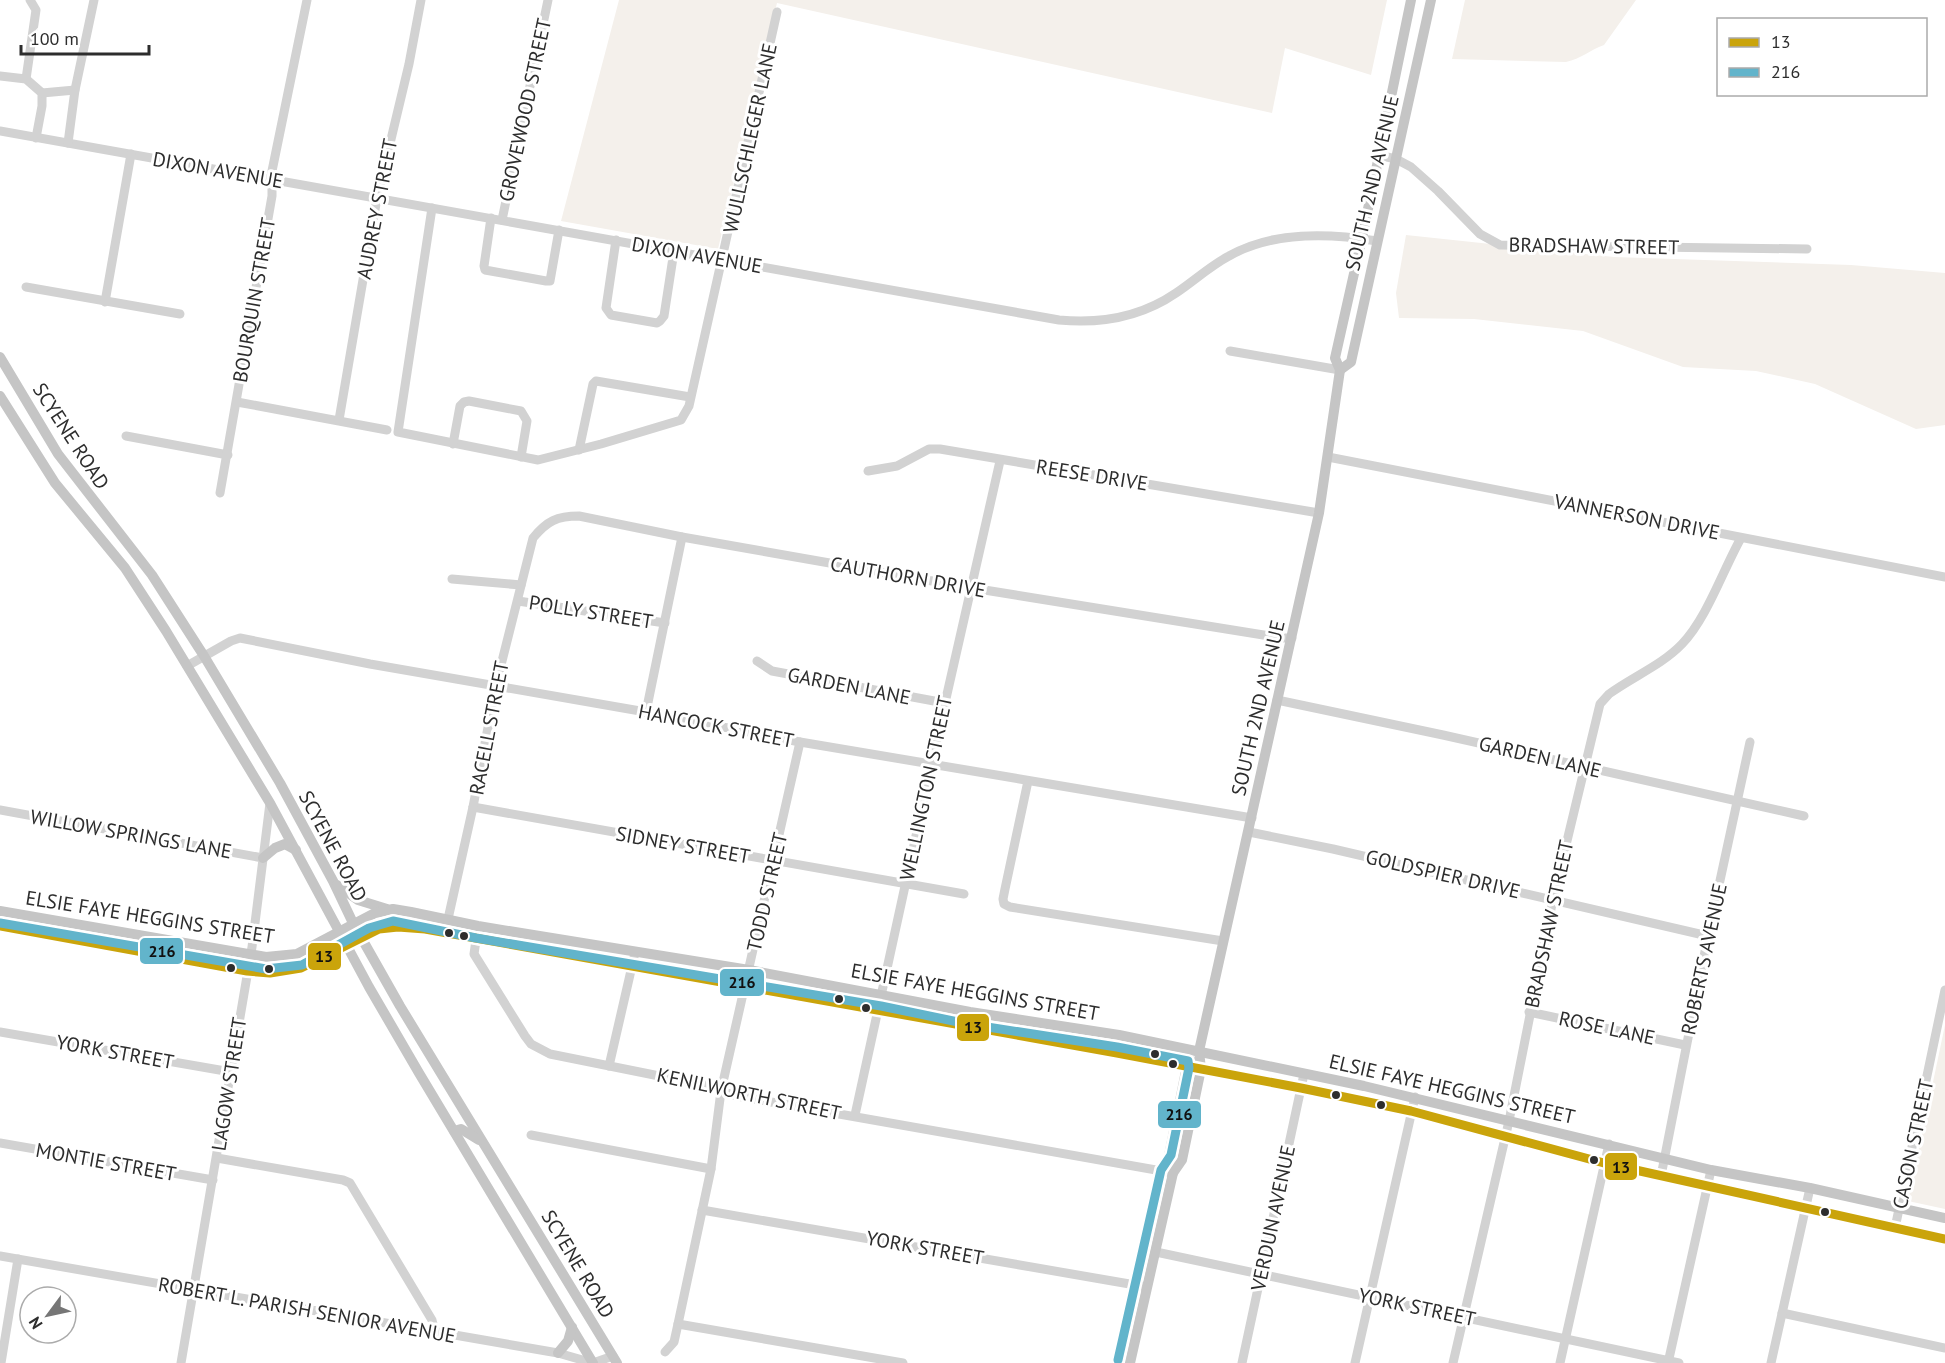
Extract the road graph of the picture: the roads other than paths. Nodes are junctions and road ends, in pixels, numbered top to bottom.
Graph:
1 (30, 0) edge
2 (94, 0) edge
3 (307, 0) edge
4 (421, 0) edge
5 (548, 0) edge
6 (1411, 0) edge
7 (1431, 0) edge
8 (777, 12) dead end
9 (0, 76) edge
10 (26, 79) junction
11 (75, 90) junction
12 (42, 93) junction
13 (0, 131) edge
14 (36, 138) junction
15 (68, 143) junction
16 (131, 154) junction
17 (1378, 155) junction
18 (1396, 159) junction
19 (271, 179) junction
20 (377, 198) junction
21 (432, 208) junction
22 (491, 218) junction
23 (502, 220) junction
24 (559, 230) junction
25 (1362, 238) junction
26 (616, 240) junction
27 (1377, 241) junction
28 (1807, 249) dead end
29 (674, 251) junction
30 (723, 259) junction
31 (26, 288) dead end
32 (105, 302) junction
33 (180, 314) dead end
34 (1230, 351) dead end
35 (0, 357) edge
36 (1340, 370) junction
37 (0, 396) edge
38 (690, 397) junction
39 (237, 402) junction
40 (32, 411) junction
41 (339, 420) junction
42 (15, 421) junction
43 (387, 430) dead end
44 (126, 436) dead end
45 (453, 444) junction
46 (579, 450) junction
47 (228, 455) junction
48 (521, 457) junction
49 (1328, 457) junction
50 (1000, 461) junction
51 (868, 471) dead end
52 (220, 493) dead end
53 (1319, 513) junction
54 (682, 537) junction
55 (533, 538) joint
56 (1741, 538) junction
57 (1945, 577) edge
58 (452, 579) dead end
59 (521, 585) junction
60 (972, 588) junction
61 (518, 601) junction
62 (665, 623) junction
63 (1292, 638) junction
64 (204, 656) junction
65 (757, 661) dead end
66 (187, 666) junction
67 (496, 685) junction
68 (1277, 700) junction
69 (945, 703) junction
70 (646, 712) junction
71 (800, 742) junction
72 (1750, 742) dead end
73 (933, 764) junction
74 (1585, 767) junction
75 (1028, 781) junction
76 (1737, 802) junction
77 (270, 803) junction
78 (473, 807) junction
79 (0, 810) edge
80 (1804, 816) dead end
81 (1252, 818) junction
82 (1249, 832) junction
83 (296, 850) junction
84 (262, 858) junction
85 (774, 861) junction
86 (333, 881) junction
87 (905, 884) junction
88 (964, 894) dead end
89 (1553, 899) junction
90 (390, 910) junction
91 (0, 911) edge
92 (448, 919) junction
93 (353, 923) junction
94 (0, 926) edge
95 (478, 926) junction
96 (339, 930) junction
97 (1708, 936) junction
98 (361, 937) junction
99 (476, 939) junction
100 (1222, 940) junction
101 (346, 944) junction
102 (635, 952) junction
103 (250, 954) junction
104 (632, 968) junction
105 (749, 970) junction
106 (247, 971) junction
107 (745, 987) junction
108 (1945, 990) edge
109 (883, 994) junction
110 (878, 1010) junction
111 (1529, 1012) junction
112 (0, 1032) edge
113 (1119, 1035) junction
114 (1685, 1045) junction
115 (1199, 1051) junction
116 (1117, 1053) junction
117 (609, 1066) junction
118 (1187, 1066) junction
119 (1201, 1069) junction
120 (231, 1072) junction
121 (1304, 1074) junction
122 (1301, 1088) junction
123 (721, 1091) junction
124 (1415, 1097) junction
125 (1411, 1111) junction
126 (855, 1115) junction
127 (1509, 1121) junction
128 (454, 1131) junction
129 (531, 1135) dead end
130 (1505, 1135) junction
131 (0, 1143) edge
132 (1609, 1144) junction
133 (486, 1146) junction
134 (217, 1158) junction
135 (1665, 1158) junction
136 (1604, 1163) junction
137 (711, 1169) junction
138 (1711, 1170) junction
139 (1173, 1173) junction
140 (1660, 1176) junction
141 (213, 1180) junction
142 (1707, 1186) junction
143 (1810, 1188) junction
144 (1804, 1207) junction
145 (1899, 1207) junction
146 (702, 1210) junction
147 (1945, 1218) edge
148 (1895, 1228) junction
149 (1945, 1239) edge
150 (1156, 1252) junction
151 (0, 1256) edge
152 (18, 1259) junction
153 (1261, 1273) junction
154 (1147, 1287) junction
155 (194, 1289) junction
156 (1370, 1297) junction
157 (1782, 1313) junction
158 (1463, 1317) junction
159 (678, 1324) junction
160 (572, 1327) junction
161 (435, 1332) junction
162 (1566, 1339) junction
163 (1945, 1348) edge
164 (665, 1352) dead end
165 (558, 1353) junction
166 (615, 1360) edge
167 (1668, 1362) edge
168 (1, 1363) edge
169 (181, 1363) edge
170 (593, 1363) edge
171 (903, 1363) edge
172 (1130, 1363) edge
173 (1242, 1363) edge
174 (1354, 1363) edge
175 (1453, 1363) edge
176 (1560, 1363) edge
177 (1679, 1363) edge
178 (1771, 1363) edge

1 - 10 street
2 - 11 street
3 - 19 street, BOURQUIN STREET
4 - 20 street, AUDREY STREET
5 - 23 street, GROVEWOOD STREET
6 - 17 main road, SOUTH 2ND AVENUE
7 - 18 main road, SOUTH 2ND AVENUE
8 - 30 street, WULLSCHLEGER LANE
9 - 10 street
10 - 12 street
11 - 12 street
11 - 15 street
12 - 14 street
13 - 14 street, DIXON AVENUE
14 - 15 street, DIXON AVENUE
15 - 16 street, DIXON AVENUE
16 - 19 street, DIXON AVENUE
16 - 32 street
17 - 18 street, BRADSHAW STREET
17 - 25 main road, SOUTH 2ND AVENUE
18 - 27 main road, SOUTH 2ND AVENUE
18 - 28 street, BRADSHAW STREET
19 - 20 street, DIXON AVENUE
19 - 39 street, BOURQUIN STREET
20 - 21 street, DIXON AVENUE
20 - 41 street, AUDREY STREET
21 - 22 street, DIXON AVENUE
21 - 45 street, WULLSCHLEGER LANE
22 - 23 street, DIXON AVENUE
22 - 24 street
23 - 24 street, DIXON AVENUE
24 - 26 street, DIXON AVENUE
25 - 27 street, DIXON AVENUE
25 - 30 street, DIXON AVENUE
25 - 36 main road, SOUTH 2ND AVENUE
26 - 29 street, DIXON AVENUE
26 - 29 street
27 - 36 main road, SOUTH 2ND AVENUE
29 - 30 street, DIXON AVENUE
30 - 38 street, WULLSCHLEGER LANE
31 - 32 street
32 - 33 street
34 - 36 street
35 - 40 main road, SCYENE ROAD
36 - 49 main road, SOUTH 2ND AVENUE
37 - 42 main road, SCYENE ROAD
38 - 46 street, WULLSCHLEGER LANE
38 - 46 street
39 - 41 street
39 - 47 street, BOURQUIN STREET
40 - 42 main road
40 - 64 main road, SCYENE ROAD
41 - 43 street
42 - 66 main road, SCYENE ROAD
44 - 47 street
45 - 48 street, WULLSCHLEGER LANE
45 - 48 street
46 - 48 street, WULLSCHLEGER LANE
47 - 52 street, BOURQUIN STREET
49 - 53 main road, SOUTH 2ND AVENUE
49 - 56 street, VANNERSON DRIVE
50 - 51 street, REESE DRIVE
50 - 53 street, REESE DRIVE
50 - 60 street, WELLINGTON STREET
53 - 63 main road, SOUTH 2ND AVENUE
54 - 55 street, CAUTHORN DRIVE
54 - 60 street, CAUTHORN DRIVE
54 - 62 street
55 - 59 street, RACELL STREET
56 - 57 street, VANNERSON DRIVE
56 - 74 street, BRADSHAW STREET
58 - 59 street, POLLY STREET
59 - 61 street, RACELL STREET
60 - 63 street, CAUTHORN DRIVE
60 - 69 street, WELLINGTON STREET
61 - 62 street, POLLY STREET
61 - 67 street, RACELL STREET
62 - 70 street
63 - 68 main road, SOUTH 2ND AVENUE
64 - 66 street, HANCOCK STREET
64 - 67 street, HANCOCK STREET
64 - 86 main road, SCYENE ROAD
65 - 69 street, GARDEN LANE
66 - 77 main road, SCYENE ROAD
67 - 70 street, HANCOCK STREET
67 - 78 street, RACELL STREET
68 - 74 street, GARDEN LANE
68 - 81 main road, SOUTH 2ND AVENUE
69 - 73 street, WELLINGTON STREET
70 - 71 street, HANCOCK STREET
71 - 73 street, HANCOCK STREET
71 - 85 street, TODD STREET
72 - 76 street, ROBERTS AVENUE
73 - 75 street, HANCOCK STREET
73 - 87 street, WELLINGTON STREET
74 - 76 street, GARDEN LANE
74 - 89 street, BRADSHAW STREET
75 - 81 street, HANCOCK STREET
75 - 100 street
76 - 80 street, GARDEN LANE
76 - 97 street, ROBERTS AVENUE
77 - 83 main road, SCYENE ROAD
77 - 84 street, LAGOW STREET
78 - 85 street, SIDNEY STREET
78 - 92 street, RACELL STREET
79 - 84 street, WILLOW SPRINGS LANE
81 - 82 main road, SOUTH 2ND AVENUE
82 - 89 street, GOLDSPIER DRIVE
82 - 100 main road, SOUTH 2ND AVENUE
83 - 84 main road
83 - 96 main road, SCYENE ROAD
84 - 103 street, LAGOW STREET
85 - 87 street, SIDNEY STREET
85 - 105 street, TODD STREET
86 - 90 main road
86 - 93 main road, SCYENE ROAD
87 - 88 street, SIDNEY STREET
87 - 109 street, WELLINGTON STREET
89 - 97 street, GOLDSPIER DRIVE
89 - 111 street, BRADSHAW STREET
90 - 92 main road, ELSIE FAYE HEGGINS STREET
90 - 93 main road, ELSIE FAYE HEGGINS STREET
91 - 103 main road, ELSIE FAYE HEGGINS STREET
92 - 95 main road, ELSIE FAYE HEGGINS STREET
93 - 96 main road, ELSIE FAYE HEGGINS STREET
93 - 98 main road, SCYENE ROAD
94 - 106 main road, ELSIE FAYE HEGGINS STREET
95 - 99 street, KENILWORTH STREET
95 - 102 main road, ELSIE FAYE HEGGINS STREET
96 - 101 main road, SCYENE ROAD
96 - 103 main road, ELSIE FAYE HEGGINS STREET
97 - 114 street, ROBERTS AVENUE
98 - 99 main road, ELSIE FAYE HEGGINS STREET
98 - 101 main road, ELSIE FAYE HEGGINS STREET
98 - 133 main road, SCYENE ROAD
99 - 104 main road, ELSIE FAYE HEGGINS STREET
99 - 117 street, KENILWORTH STREET
100 - 115 main road, SOUTH 2ND AVENUE
101 - 106 main road, ELSIE FAYE HEGGINS STREET
101 - 128 main road, SCYENE ROAD
102 - 104 street
102 - 105 main road, ELSIE FAYE HEGGINS STREET
103 - 106 street, LAGOW STREET
104 - 107 main road, ELSIE FAYE HEGGINS STREET
104 - 117 street
105 - 107 street, TODD STREET
105 - 109 main road, ELSIE FAYE HEGGINS STREET
106 - 120 street, LAGOW STREET
107 - 110 main road, ELSIE FAYE HEGGINS STREET
107 - 123 street, TODD STREET
108 - 145 street, CASON STREET
109 - 110 street, WELLINGTON STREET
109 - 113 main road, ELSIE FAYE HEGGINS STREET
110 - 116 main road, ELSIE FAYE HEGGINS STREET
110 - 126 street, WELLINGTON STREET
111 - 114 street, ROSE LANE
111 - 127 street, BRADSHAW STREET
112 - 120 street, YORK STREET
113 - 115 main road, ELSIE FAYE HEGGINS STREET
113 - 116 main road
114 - 135 street, ROBERTS AVENUE
115 - 118 main road, SOUTH 2ND AVENUE
115 - 119 main road, SOUTH 2ND AVENUE
115 - 121 main road, ELSIE FAYE HEGGINS STREET
116 - 118 main road, ELSIE FAYE HEGGINS STREET
117 - 123 street, KENILWORTH STREET
118 - 119 main road, ELSIE FAYE HEGGINS STREET
118 - 139 main road, SOUTH 2ND AVENUE
119 - 122 main road, ELSIE FAYE HEGGINS STREET
119 - 139 main road, SOUTH 2ND AVENUE
120 - 134 street, LAGOW STREET
121 - 122 street, VERDUN AVENUE
121 - 124 main road, ELSIE FAYE HEGGINS STREET
122 - 125 main road, ELSIE FAYE HEGGINS STREET
122 - 153 street, VERDUN AVENUE
123 - 126 street, KENILWORTH STREET
123 - 137 street, TODD STREET
124 - 125 street
124 - 127 main road, ELSIE FAYE HEGGINS STREET
125 - 130 main road, ELSIE FAYE HEGGINS STREET
125 - 156 street
126 - 139 street, KENILWORTH STREET
127 - 130 street, BRADSHAW STREET
127 - 132 main road, ELSIE FAYE HEGGINS STREET
128 - 133 main road
128 - 160 main road, SCYENE ROAD
129 - 137 street
130 - 136 main road, ELSIE FAYE HEGGINS STREET
130 - 158 street, BRADSHAW STREET
131 - 141 street, MONTIE STREET
132 - 135 main road, ELSIE FAYE HEGGINS STREET
132 - 136 street
133 - 166 main road, SCYENE ROAD
134 - 141 street, LAGOW STREET
134 - 161 street
135 - 138 main road, ELSIE FAYE HEGGINS STREET
135 - 140 street, ROBERTS AVENUE
136 - 140 main road, ELSIE FAYE HEGGINS STREET
136 - 162 street
137 - 146 street, TODD STREET
138 - 142 street
138 - 143 main road, ELSIE FAYE HEGGINS STREET
139 - 150 main road, SOUTH 2ND AVENUE
140 - 142 main road, ELSIE FAYE HEGGINS STREET
141 - 155 street, LAGOW STREET
142 - 144 main road, ELSIE FAYE HEGGINS STREET
142 - 167 street
143 - 144 street
143 - 145 main road, ELSIE FAYE HEGGINS STREET
144 - 148 main road, ELSIE FAYE HEGGINS STREET
144 - 157 street
145 - 147 main road, ELSIE FAYE HEGGINS STREET
145 - 148 street, CASON STREET
146 - 154 street, YORK STREET
146 - 159 street, TODD STREET
148 - 149 main road, ELSIE FAYE HEGGINS STREET
150 - 153 street, YORK STREET
150 - 154 main road, SOUTH 2ND AVENUE
151 - 152 street, ROBERT L. PARISH SENIOR AVENUE
152 - 155 street, ROBERT L. PARISH SENIOR AVENUE
152 - 168 street
153 - 156 street, YORK STREET
153 - 173 street, VERDUN AVENUE
154 - 172 main road, SOUTH 2ND AVENUE
155 - 161 street, ROBERT L. PARISH SENIOR AVENUE
155 - 169 street, LAGOW STREET
156 - 158 street, YORK STREET
156 - 174 street
157 - 163 street
157 - 178 street
158 - 162 street, YORK STREET
158 - 175 street, BRADSHAW STREET
159 - 164 street, TODD STREET
159 - 171 street
160 - 165 main road
160 - 170 main road, SCYENE ROAD
161 - 165 street, ROBERT L. PARISH SENIOR AVENUE
162 - 167 street, YORK STREET
162 - 176 street
165 - 170 street, ROBERT L. PARISH SENIOR AVENUE
166 - 170 street
167 - 177 street, YORK STREET

